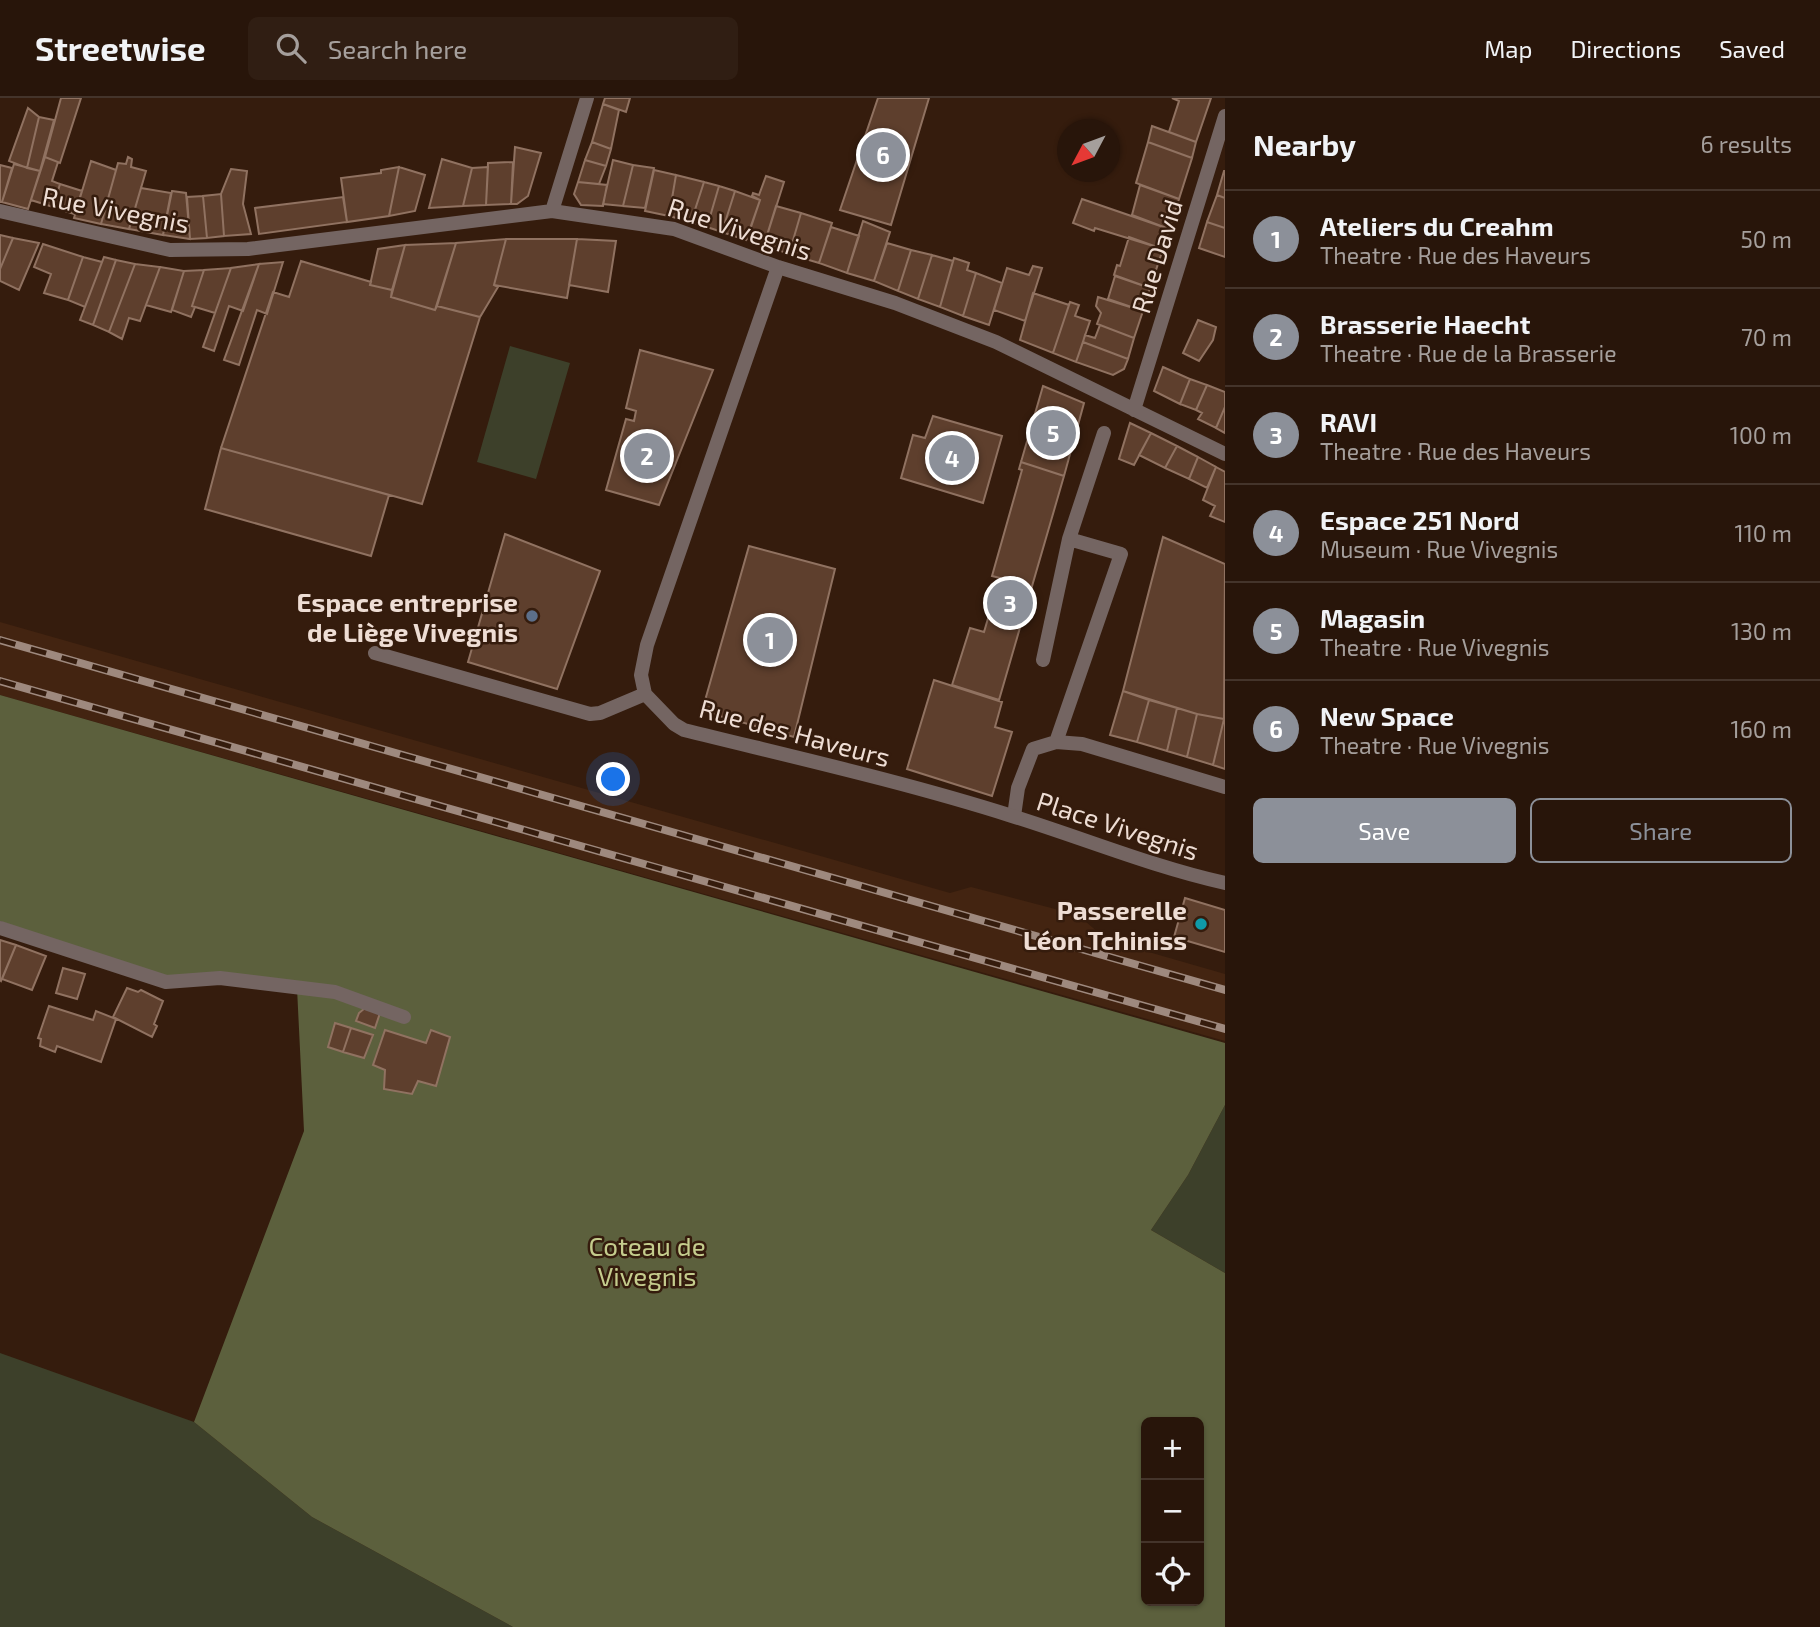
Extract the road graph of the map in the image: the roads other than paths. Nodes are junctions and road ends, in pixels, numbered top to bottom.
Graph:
1 (587, 98) edge
2 (1225, 116) edge
3 (0, 211) edge
4 (552, 211) junction
5 (778, 267) junction
6 (1134, 410) junction
7 (1104, 433) dead end
8 (1225, 454) edge
9 (1069, 539) junction
10 (375, 653) dead end
11 (1043, 660) dead end
12 (645, 694) junction
13 (1056, 742) junction
14 (1225, 787) edge
15 (1013, 816) junction
16 (1225, 883) edge
17 (0, 928) edge
18 (404, 1017) dead end

1 - 4 street
2 - 6 street, Rue David
3 - 4 street, Rue Vivegnis
4 - 5 street, Rue Vivegnis
5 - 6 street, Rue Vivegnis
5 - 12 street
6 - 8 street, Rue Vivegnis
7 - 9 street
9 - 11 street
9 - 13 street
10 - 12 street
12 - 15 street, Rue des Haveurs
13 - 14 street
13 - 15 street, Place Vivegnis
15 - 16 street, Place Vivegnis
17 - 18 street

